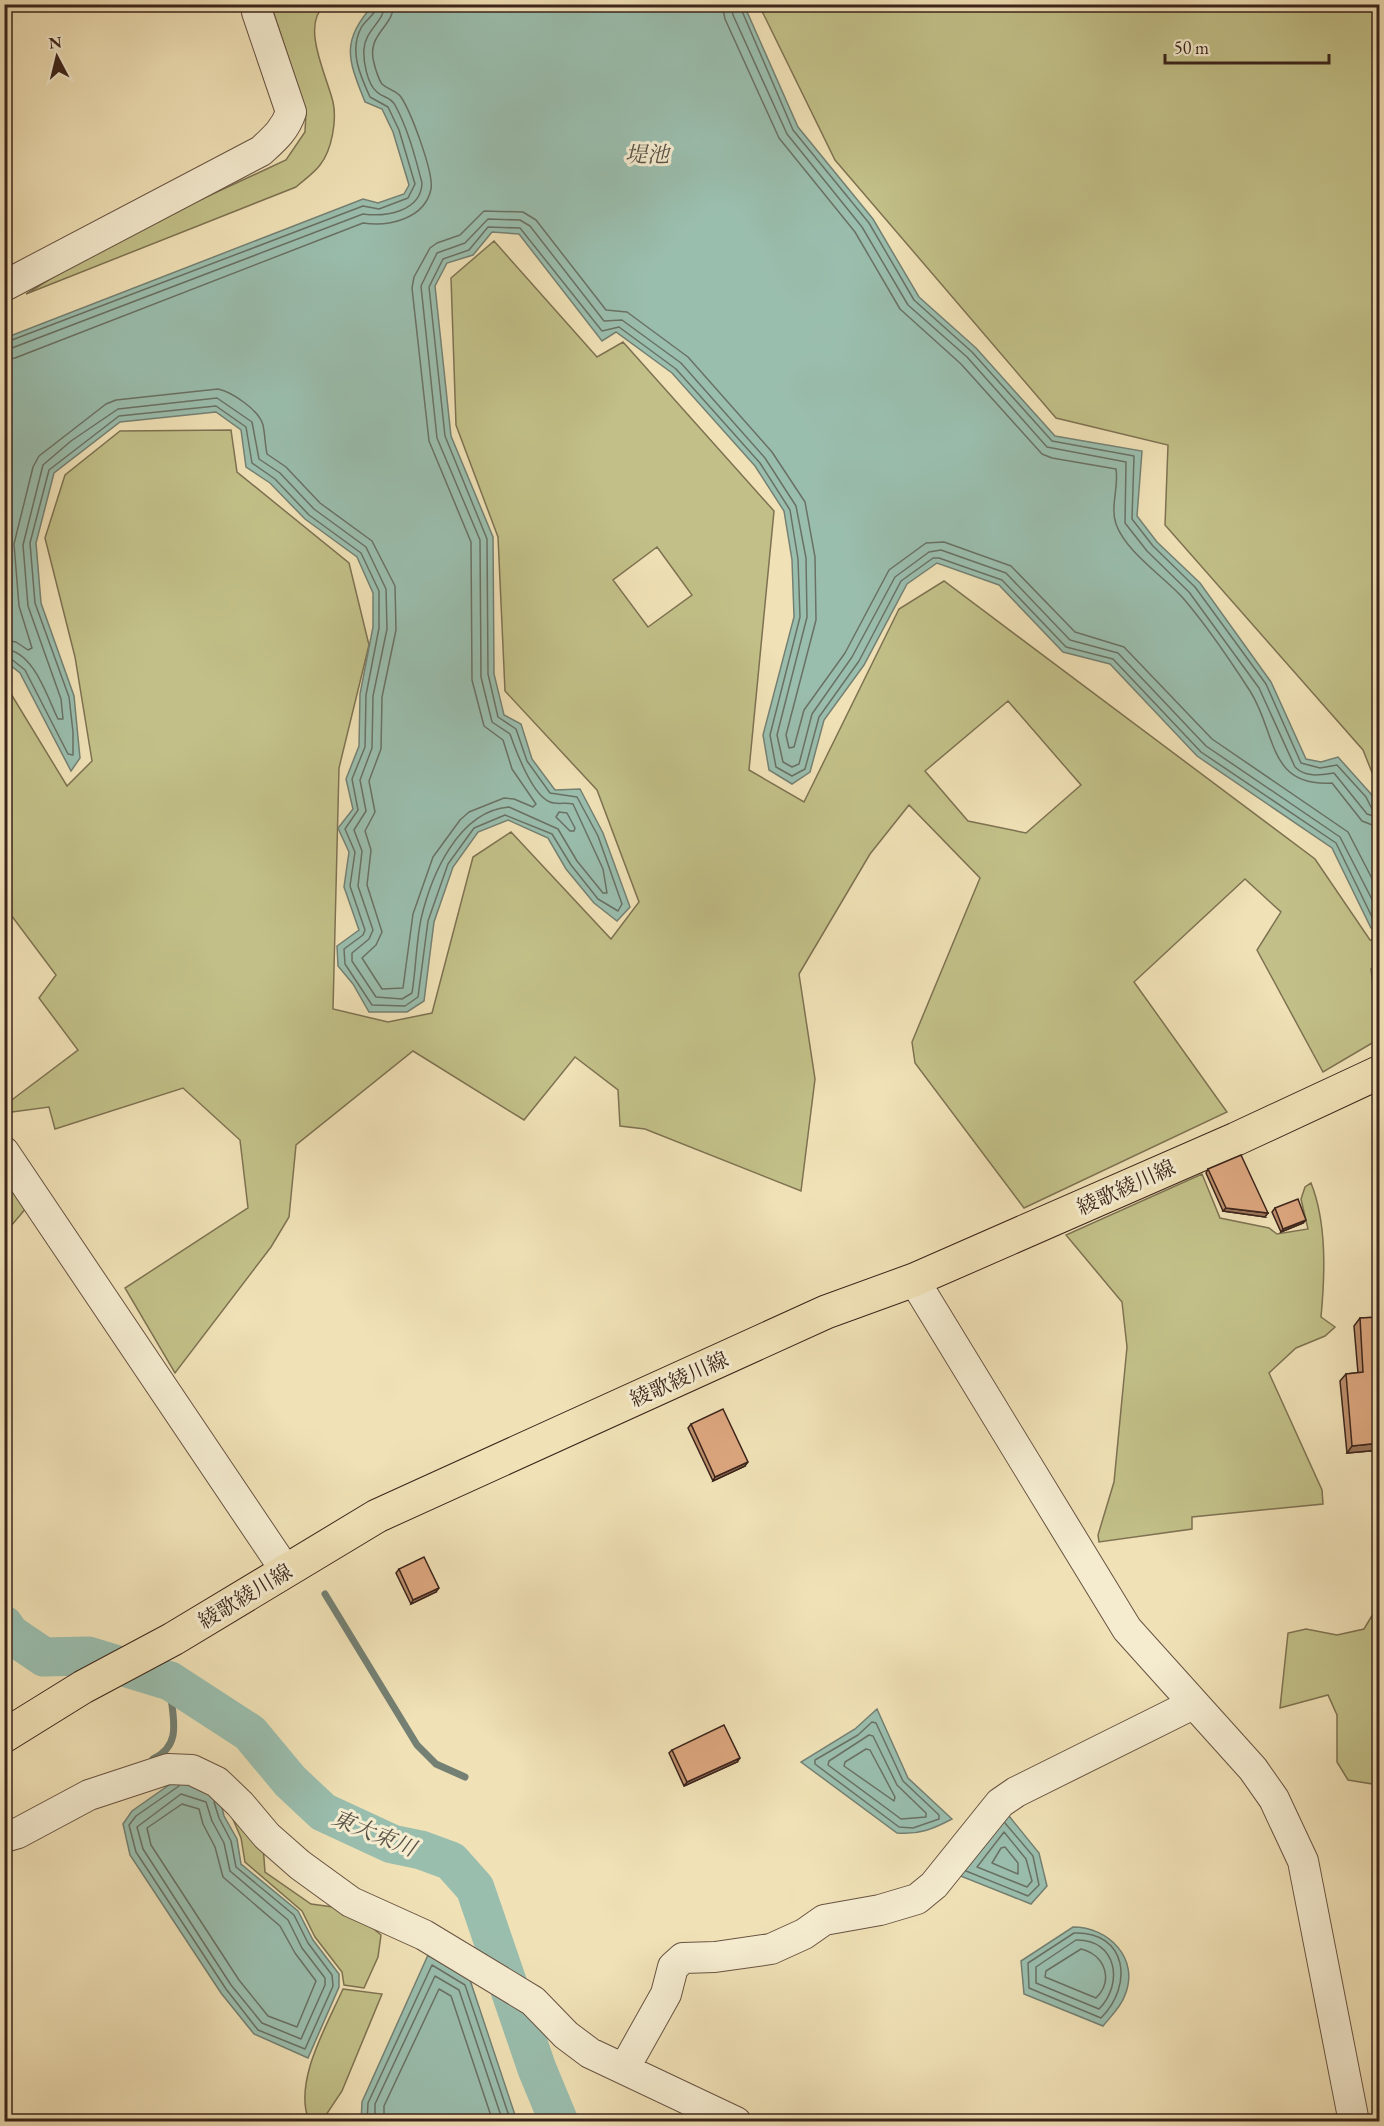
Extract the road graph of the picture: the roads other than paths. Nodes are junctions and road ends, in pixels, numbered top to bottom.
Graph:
1 (257, 4) edge
2 (4, 286) edge
3 (1380, 1072) edge
4 (4, 1152) edge
5 (914, 1280) junction
6 (286, 1571) junction
7 (1193, 1704) junction
8 (4, 1736) edge
9 (4, 1838) edge
10 (624, 2069) junction
11 (736, 2121) edge
12 (1354, 2121) edge

1 - 2 street
3 - 5 main road, 綾歌綾川線
4 - 6 street
5 - 6 main road, 綾歌綾川線
5 - 7 street
6 - 8 main road, 綾歌綾川線
7 - 10 street
7 - 12 street
9 - 10 street
10 - 11 street

